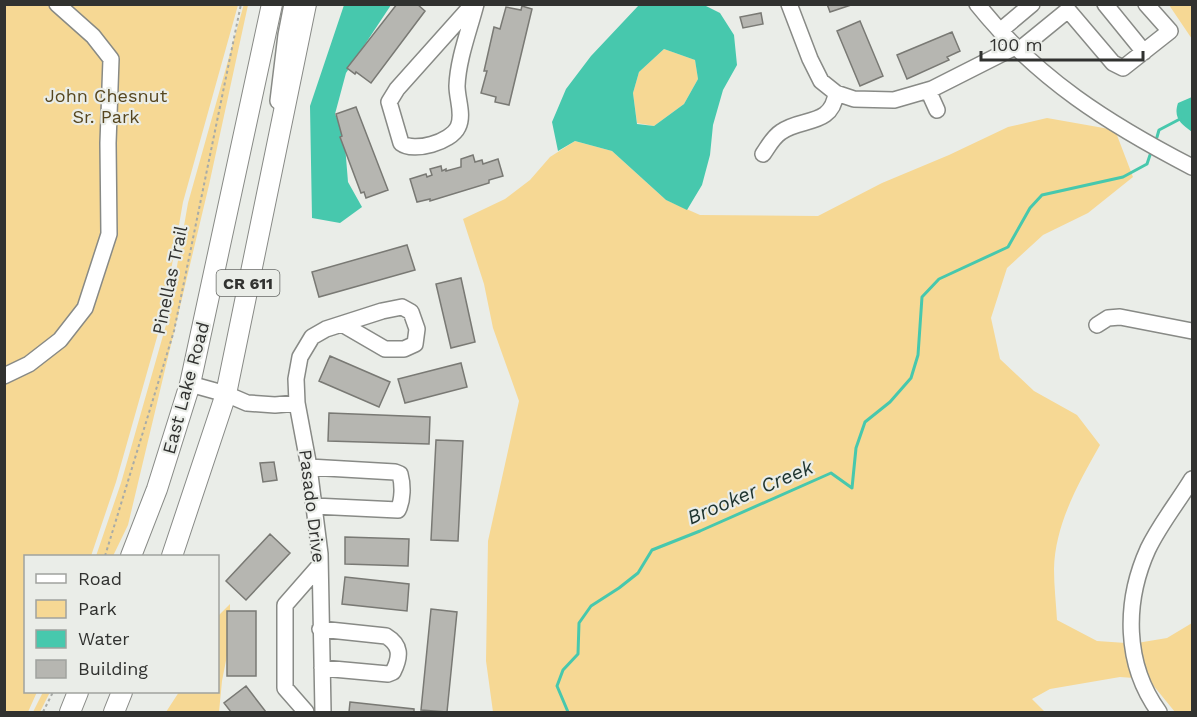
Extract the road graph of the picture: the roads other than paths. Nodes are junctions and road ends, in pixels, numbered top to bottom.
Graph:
1 (57, 4) edge
2 (272, 4) edge
3 (292, 4) edge
4 (306, 4) edge
5 (474, 4) edge
6 (789, 4) edge
7 (977, 4) edge
8 (1032, 4) edge
9 (1106, 4) edge
10 (1146, 4) edge
11 (1066, 7) edge
12 (1000, 31) junction
13 (1017, 49) junction
14 (1144, 52) junction
15 (928, 90) junction
16 (836, 93) junction
17 (937, 110) dead end
18 (763, 154) dead end
19 (1192, 167) edge
20 (267, 190) junction
21 (342, 324) dead end
22 (1097, 325) dead end
23 (1192, 331) edge
24 (4, 376) edge
25 (190, 384) junction
26 (226, 394) junction
27 (297, 403) junction
28 (309, 467) junction
29 (1192, 479) edge
30 (314, 506) junction
31 (131, 555) edge
32 (172, 555) edge
33 (320, 565) junction
34 (320, 629) junction
35 (322, 668) junction
36 (78, 693) edge
37 (122, 693) edge
38 (70, 712) edge
39 (114, 712) edge
40 (306, 712) edge
41 (323, 712) edge
42 (1159, 712) edge

1 - 24 street
2 - 25 main road, East Lake Road / CR 611
3 - 20 street
4 - 20 main road, East Lake Road / CR 611
5 - 5 street
6 - 16 street
7 - 12 street
8 - 12 street
9 - 14 street
10 - 14 street
11 - 13 street
11 - 14 street
12 - 13 street
13 - 15 street
13 - 19 street
15 - 16 street
15 - 17 street
16 - 18 street
20 - 26 main road, East Lake Road / CR 611
21 - 27 street, Pasado Drive
22 - 23 street
25 - 26 street
25 - 31 main road, East Lake Road / CR 611
26 - 27 street
26 - 32 main road, East Lake Road / CR 611
27 - 28 street, Pasado Drive
28 - 30 street, Pasado Drive
28 - 30 street
29 - 42 street
30 - 33 street, Pasado Drive
33 - 34 street, Pasado Drive
33 - 40 street
34 - 35 street, Pasado Drive
34 - 35 street
35 - 41 street, Pasado Drive
36 - 38 main road
37 - 39 main road

